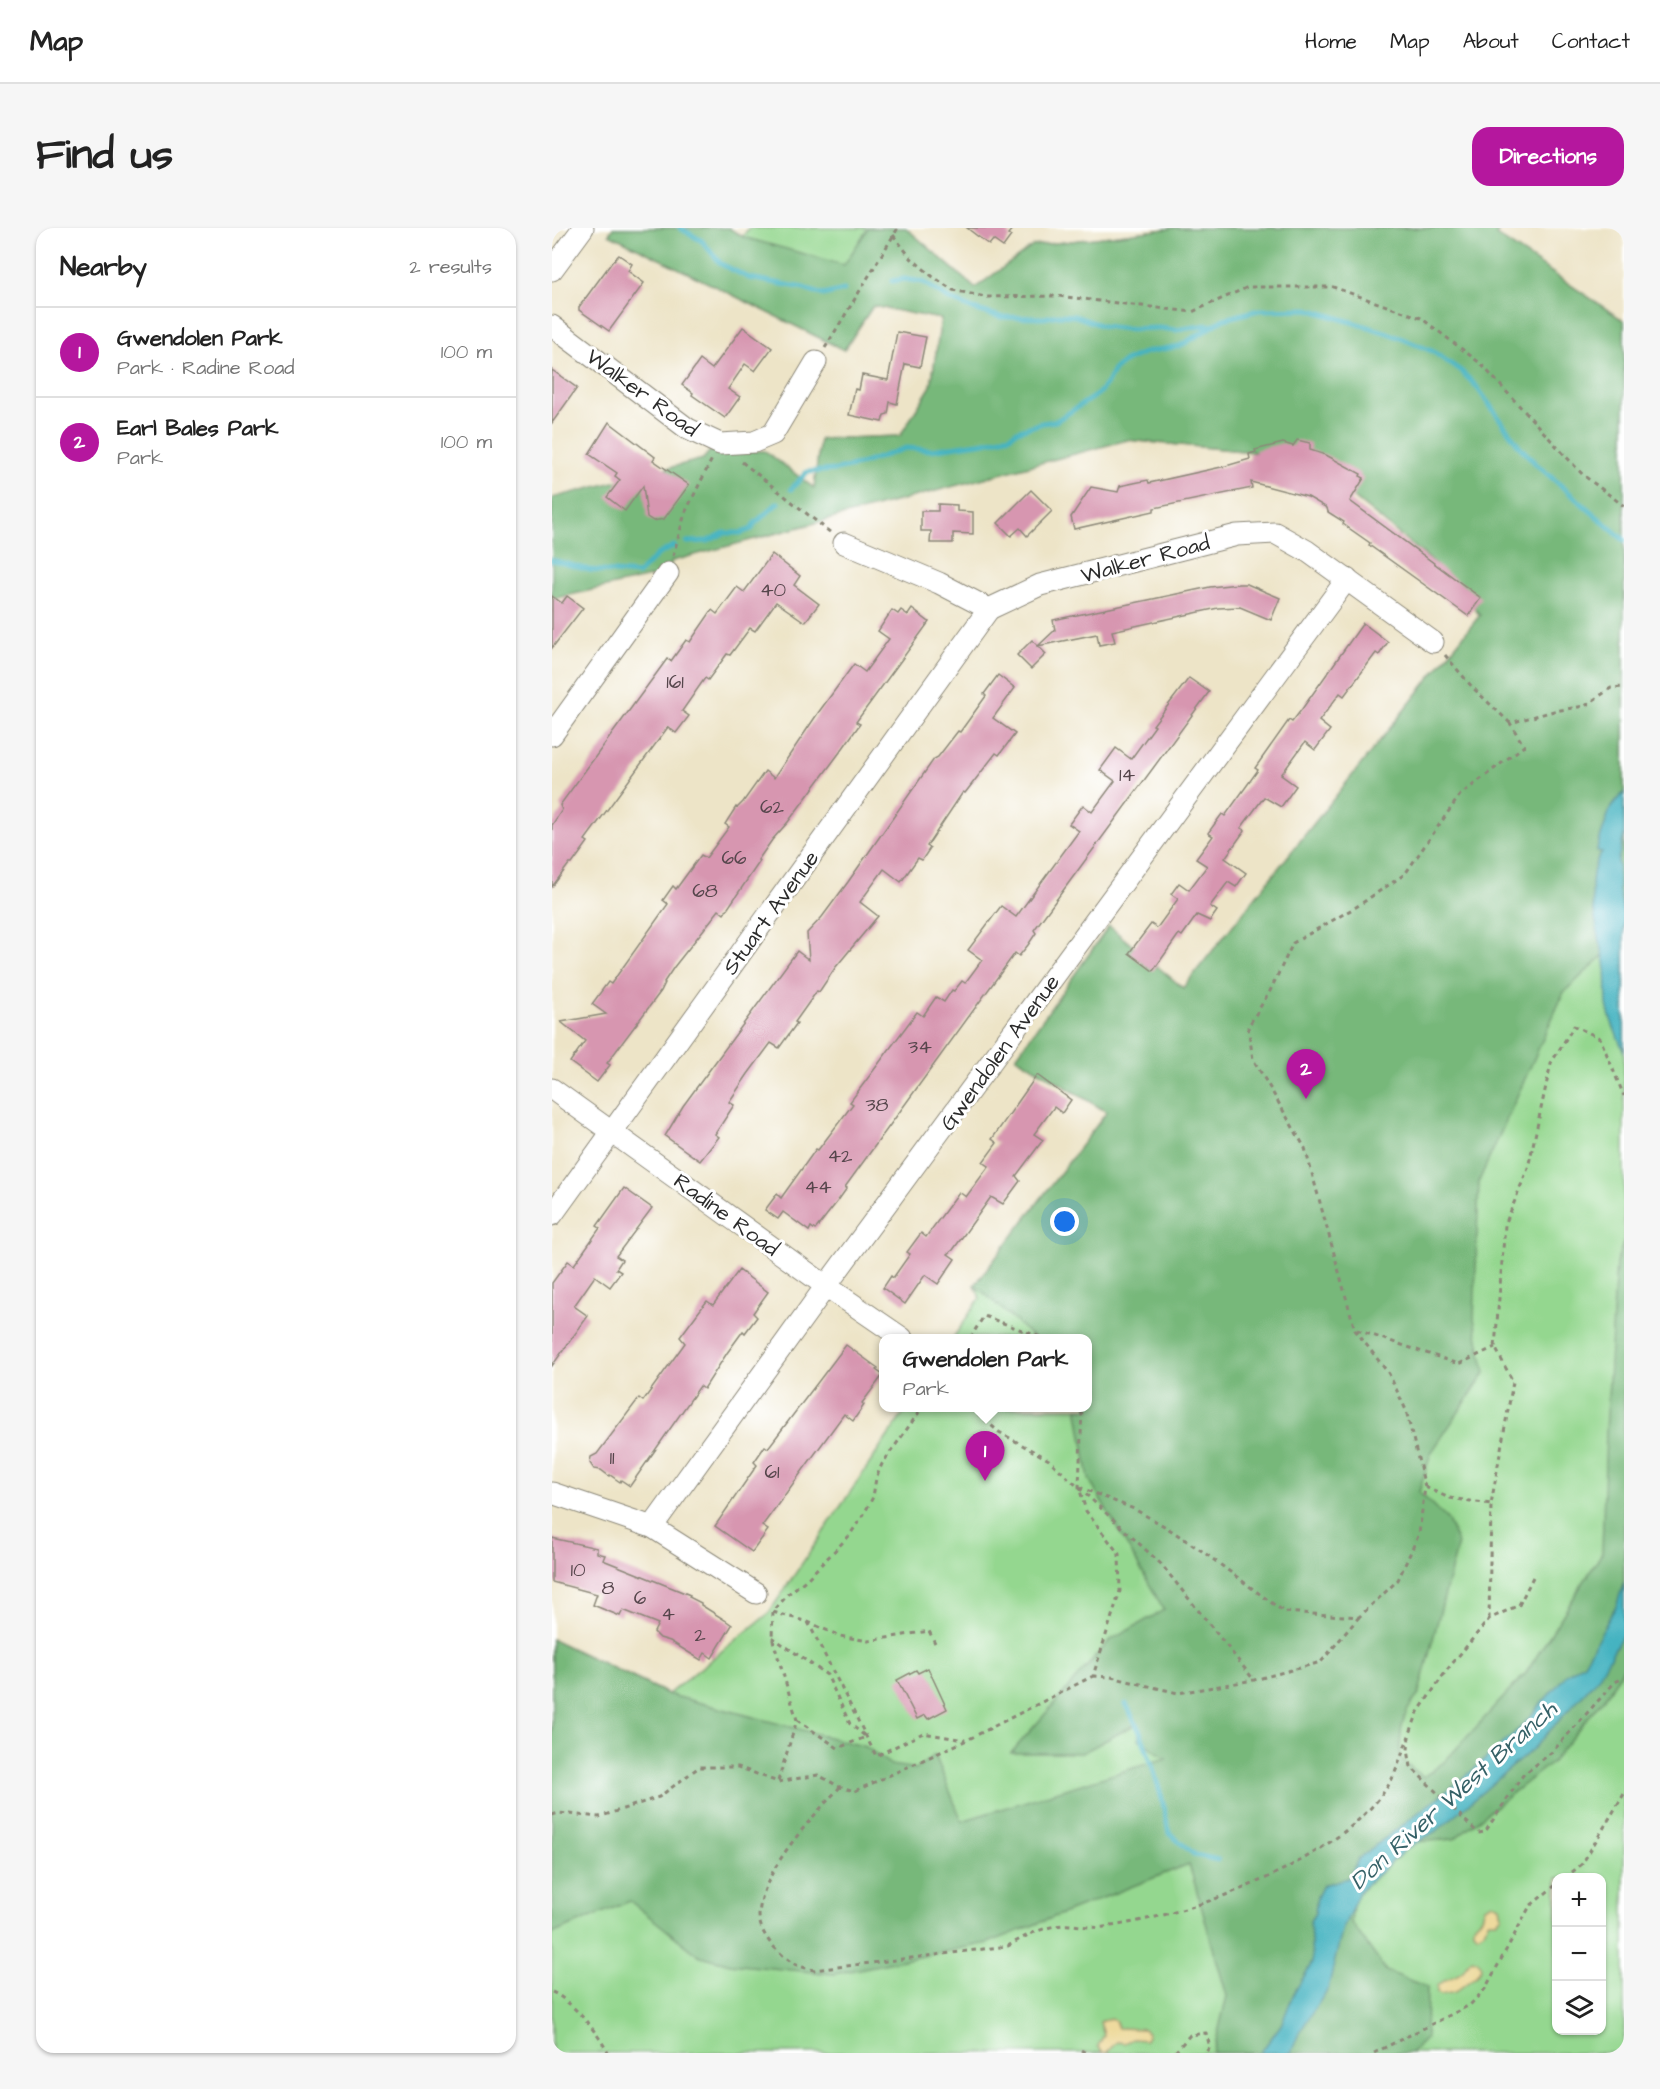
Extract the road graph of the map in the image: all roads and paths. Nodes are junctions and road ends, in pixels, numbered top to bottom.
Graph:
1 (583, 228) edge
2 (898, 228) edge
3 (893, 235) junction
4 (552, 270) edge
5 (552, 326) edge
6 (816, 362) joint
7 (720, 444) junction
8 (1624, 506) edge
9 (844, 543) joint
10 (668, 573) joint
11 (1347, 579) junction
12 (988, 609) junction
13 (1433, 642) joint
14 (1624, 687) edge
15 (1510, 723) junction
16 (552, 735) edge
17 (552, 1089) edge
18 (1624, 1096) edge
19 (611, 1132) junction
20 (552, 1215) edge
21 (826, 1286) junction
22 (1355, 1330) junction
23 (896, 1334) edge
24 (973, 1334) edge
25 (1032, 1334) edge
26 (1495, 1347) junction
27 (918, 1412) edge
28 (977, 1412) edge
29 (1082, 1412) edge
30 (1078, 1487) junction
31 (1425, 1487) junction
32 (552, 1493) edge
33 (1491, 1504) junction
34 (652, 1527) junction
35 (1533, 1577) dead end
36 (756, 1593) joint
37 (773, 1612) junction
38 (1359, 1617) junction
39 (1489, 1619) junction
40 (808, 1622) junction
41 (772, 1637) junction
42 (935, 1644) dead end
43 (1093, 1676) junction
44 (1624, 1678) edge
45 (1254, 1680) junction
46 (798, 1720) junction
47 (1408, 1736) junction
48 (866, 1737) junction
49 (967, 1740) junction
50 (778, 1782) junction
51 (840, 1787) junction
52 (1624, 1794) edge
53 (552, 1815) edge
54 (1571, 1873) edge
55 (1552, 1888) edge
56 (552, 1992) edge
57 (1081, 2050) dead end
58 (1176, 2051) junction
59 (608, 2053) edge
60 (1086, 2053) edge
61 (1166, 2053) edge
62 (1182, 2053) edge
63 (1205, 2053) edge
64 (1374, 2053) edge

1 - 4 street
2 - 3 path
3 - 6 path
3 - 8 path
5 - 7 street, Walker Road
6 - 7 street, Walker Road
7 - 9 path
7 - 10 path
9 - 12 street
10 - 16 street
11 - 12 street, Walker Road
11 - 13 street, Walker Road
11 - 21 street, Gwendolen Avenue
12 - 19 street, Stuart Avenue
13 - 15 path
14 - 15 path
15 - 22 path
17 - 19 street, Radine Road
18 - 26 path
19 - 20 street, Stuart Avenue
19 - 21 street, Radine Road
21 - 23 street, Radine Road
21 - 34 street, Gwendolen Avenue
22 - 26 path
22 - 31 path
24 - 25 path
26 - 33 path
27 - 37 path
28 - 30 path
29 - 30 path
30 - 38 path
30 - 43 path
30 - 45 path
31 - 33 path
31 - 38 path
32 - 34 street
33 - 39 path
34 - 36 street
35 - 39 path
36 - 37 path
37 - 40 path
37 - 41 path
38 - 45 path
39 - 47 path
40 - 42 path
40 - 48 path
41 - 46 path
41 - 48 path
43 - 45 path
43 - 49 path
44 - 47 path
46 - 48 path
46 - 50 path
47 - 51 path
48 - 49 path
49 - 51 path
50 - 51 path
50 - 53 path
52 - 54 path
55 - 64 path
56 - 59 path
57 - 60 path
58 - 61 path
58 - 62 path
58 - 63 path

